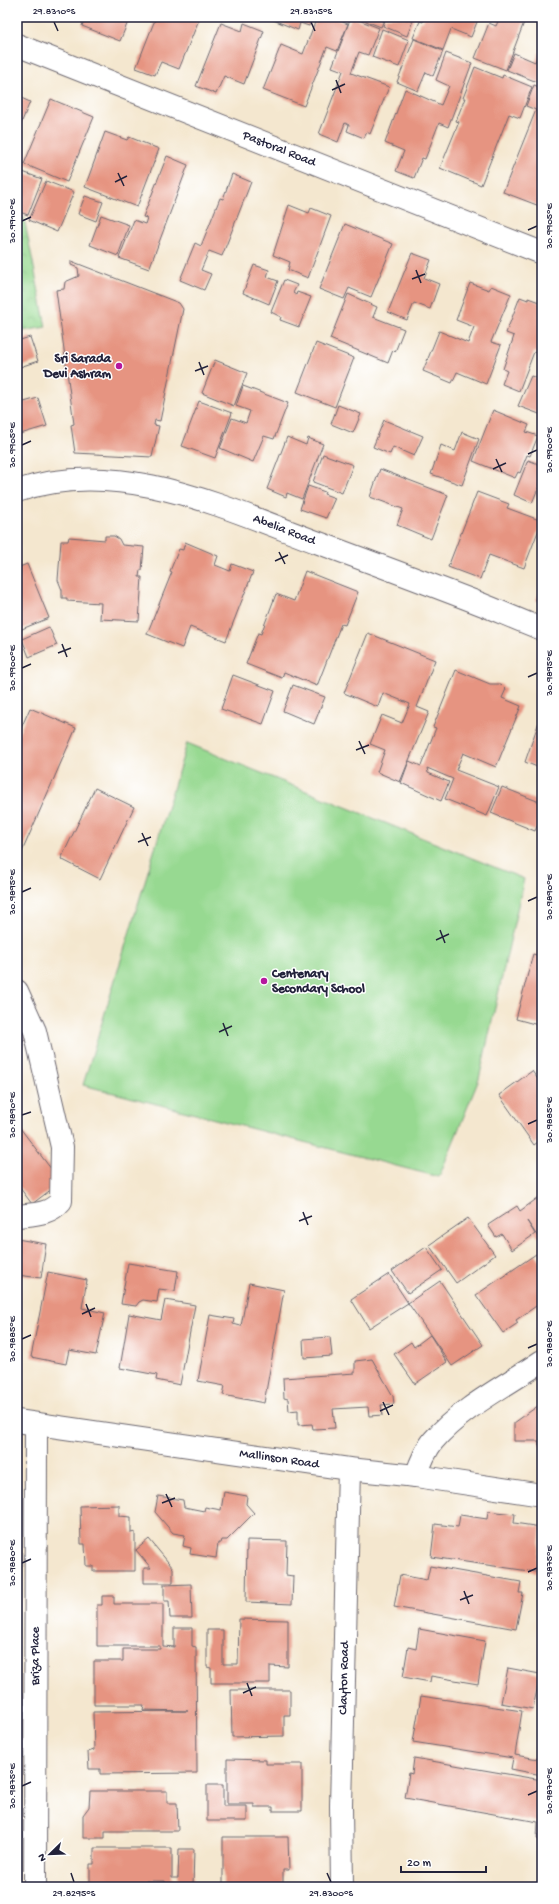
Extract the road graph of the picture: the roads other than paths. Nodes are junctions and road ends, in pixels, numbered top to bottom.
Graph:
1 (17, 45) edge
2 (542, 253) edge
3 (17, 491) edge
4 (542, 629) edge
5 (17, 991) edge
6 (17, 1216) edge
7 (542, 1362) edge
8 (27, 1422) edge
9 (348, 1469) junction
10 (416, 1476) junction
11 (542, 1495) edge
12 (26, 1572) edge
13 (35, 1887) edge
14 (342, 1887) edge

1 - 2 street, Pastoral Road
3 - 4 street, Abelia Road
5 - 6 street
7 - 10 street
8 - 9 street, Mallinson Road
8 - 12 street, Briza Place
9 - 10 street, Mallinson Road
9 - 14 street, Clayton Road
10 - 11 street, Mallinson Road
12 - 13 street, Briza Place

